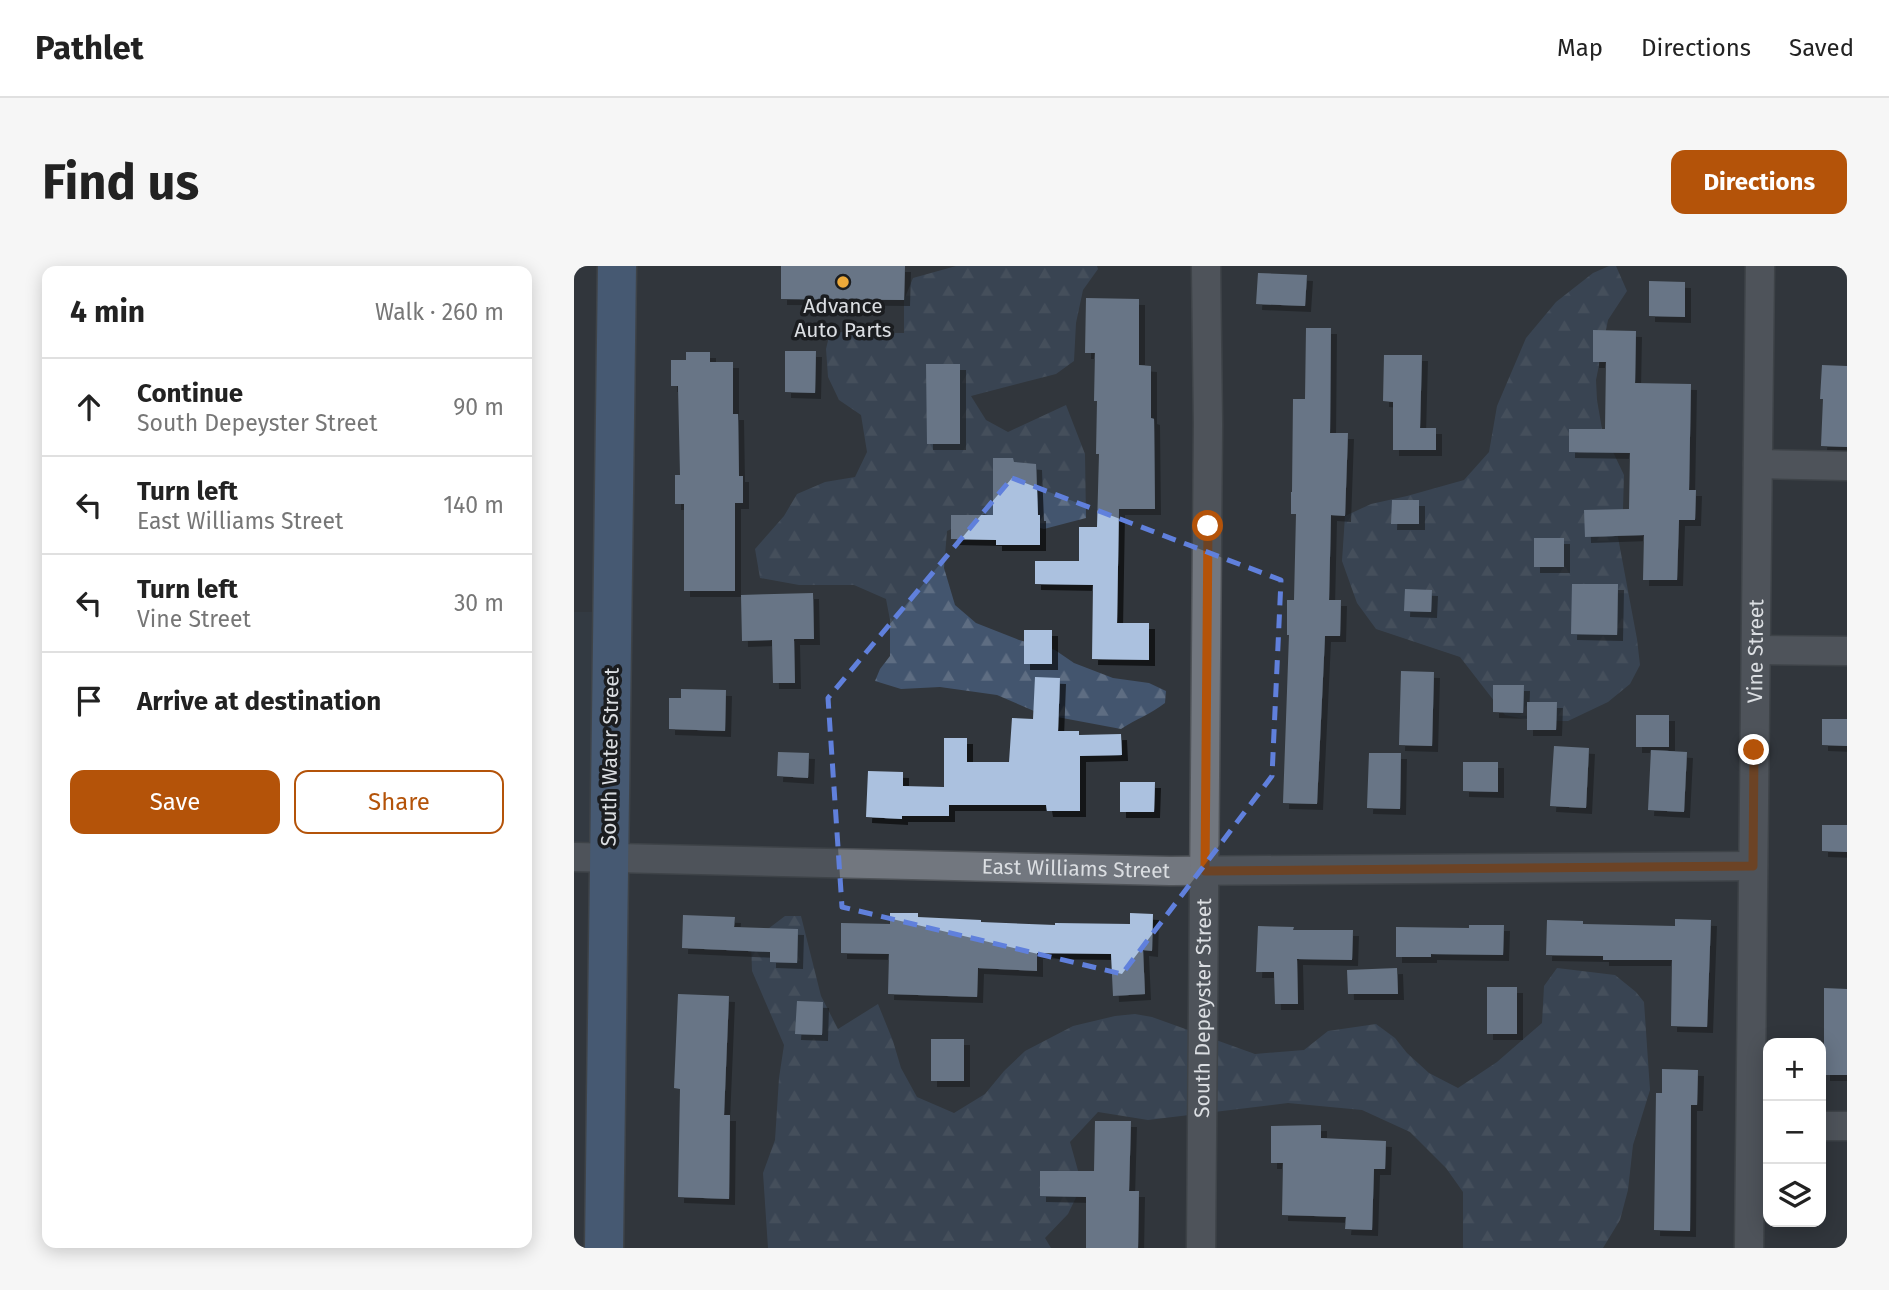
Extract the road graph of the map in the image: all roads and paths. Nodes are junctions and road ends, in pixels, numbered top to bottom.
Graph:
1 (617, 266) edge
2 (1206, 266) edge
3 (1760, 266) edge
4 (1758, 464) junction
5 (1847, 466) edge
6 (1756, 650) junction
7 (1847, 652) edge
8 (591, 857) edge
9 (1753, 866) junction
10 (1205, 871) junction
11 (1760, 1126) edge
12 (1826, 1126) edge
13 (1847, 1126) edge
14 (604, 1248) edge
15 (1201, 1248) edge
16 (1749, 1248) edge

1 - 8 main road, South Water Street
2 - 10 street, South Depeyster Street
3 - 4 street, Vine Street
4 - 5 street
4 - 6 street, Vine Street
6 - 7 street
6 - 9 street, Vine Street
8 - 10 street, East Williams Street
8 - 14 main road, South Water Street
9 - 10 street, East Williams Street
9 - 11 street, Vine Street
10 - 15 street, South Depeyster Street
11 - 16 street, Vine Street
12 - 13 street

